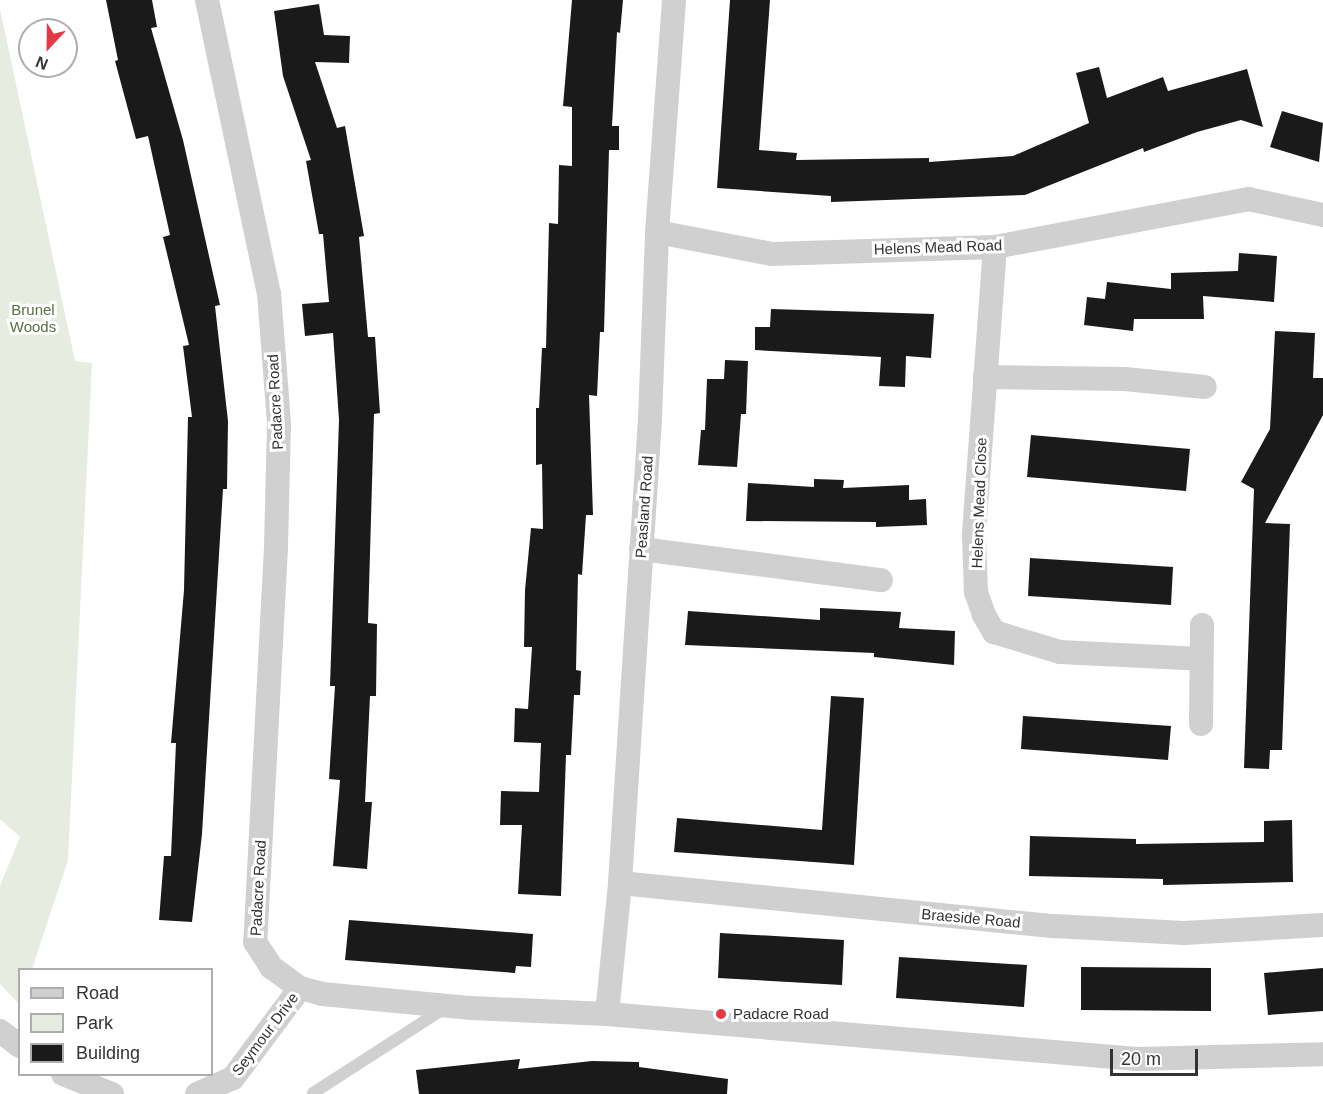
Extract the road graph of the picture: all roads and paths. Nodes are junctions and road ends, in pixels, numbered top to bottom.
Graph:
1 (207, 0) edge
2 (674, 0) edge
3 (1323, 215) edge
4 (657, 232) junction
5 (995, 246) junction
6 (986, 377) junction
7 (1205, 387) dead end
8 (641, 549) junction
9 (881, 580) dead end
10 (1202, 625) dead end
11 (1201, 659) junction
12 (1201, 724) dead end
13 (620, 882) junction
14 (1323, 925) edge
15 (300, 988) junction
16 (449, 1006) junction
17 (607, 1014) junction
18 (0, 1031) edge
19 (18, 1044) edge
20 (1323, 1054) edge
21 (68, 1076) edge
22 (313, 1093) edge
23 (112, 1094) edge
24 (197, 1094) edge

1 - 15 street, Padacre Road
2 - 4 street, Peasland Road
3 - 5 street, Helens Mead Road
4 - 5 street, Helens Mead Road
4 - 8 street, Peasland Road
5 - 6 street, Helens Mead Close
6 - 7 street
6 - 11 street, Helens Mead Close
8 - 9 street
8 - 13 street, Peasland Road
10 - 11 street
11 - 12 street
13 - 14 street, Braeside Road
13 - 17 street, Peasland Road
15 - 16 street, Padacre Road
15 - 24 street, Seymour Drive
16 - 17 street, Padacre Road
16 - 22 lane
17 - 20 street, Padacre Road
18 - 19 street
21 - 23 street

